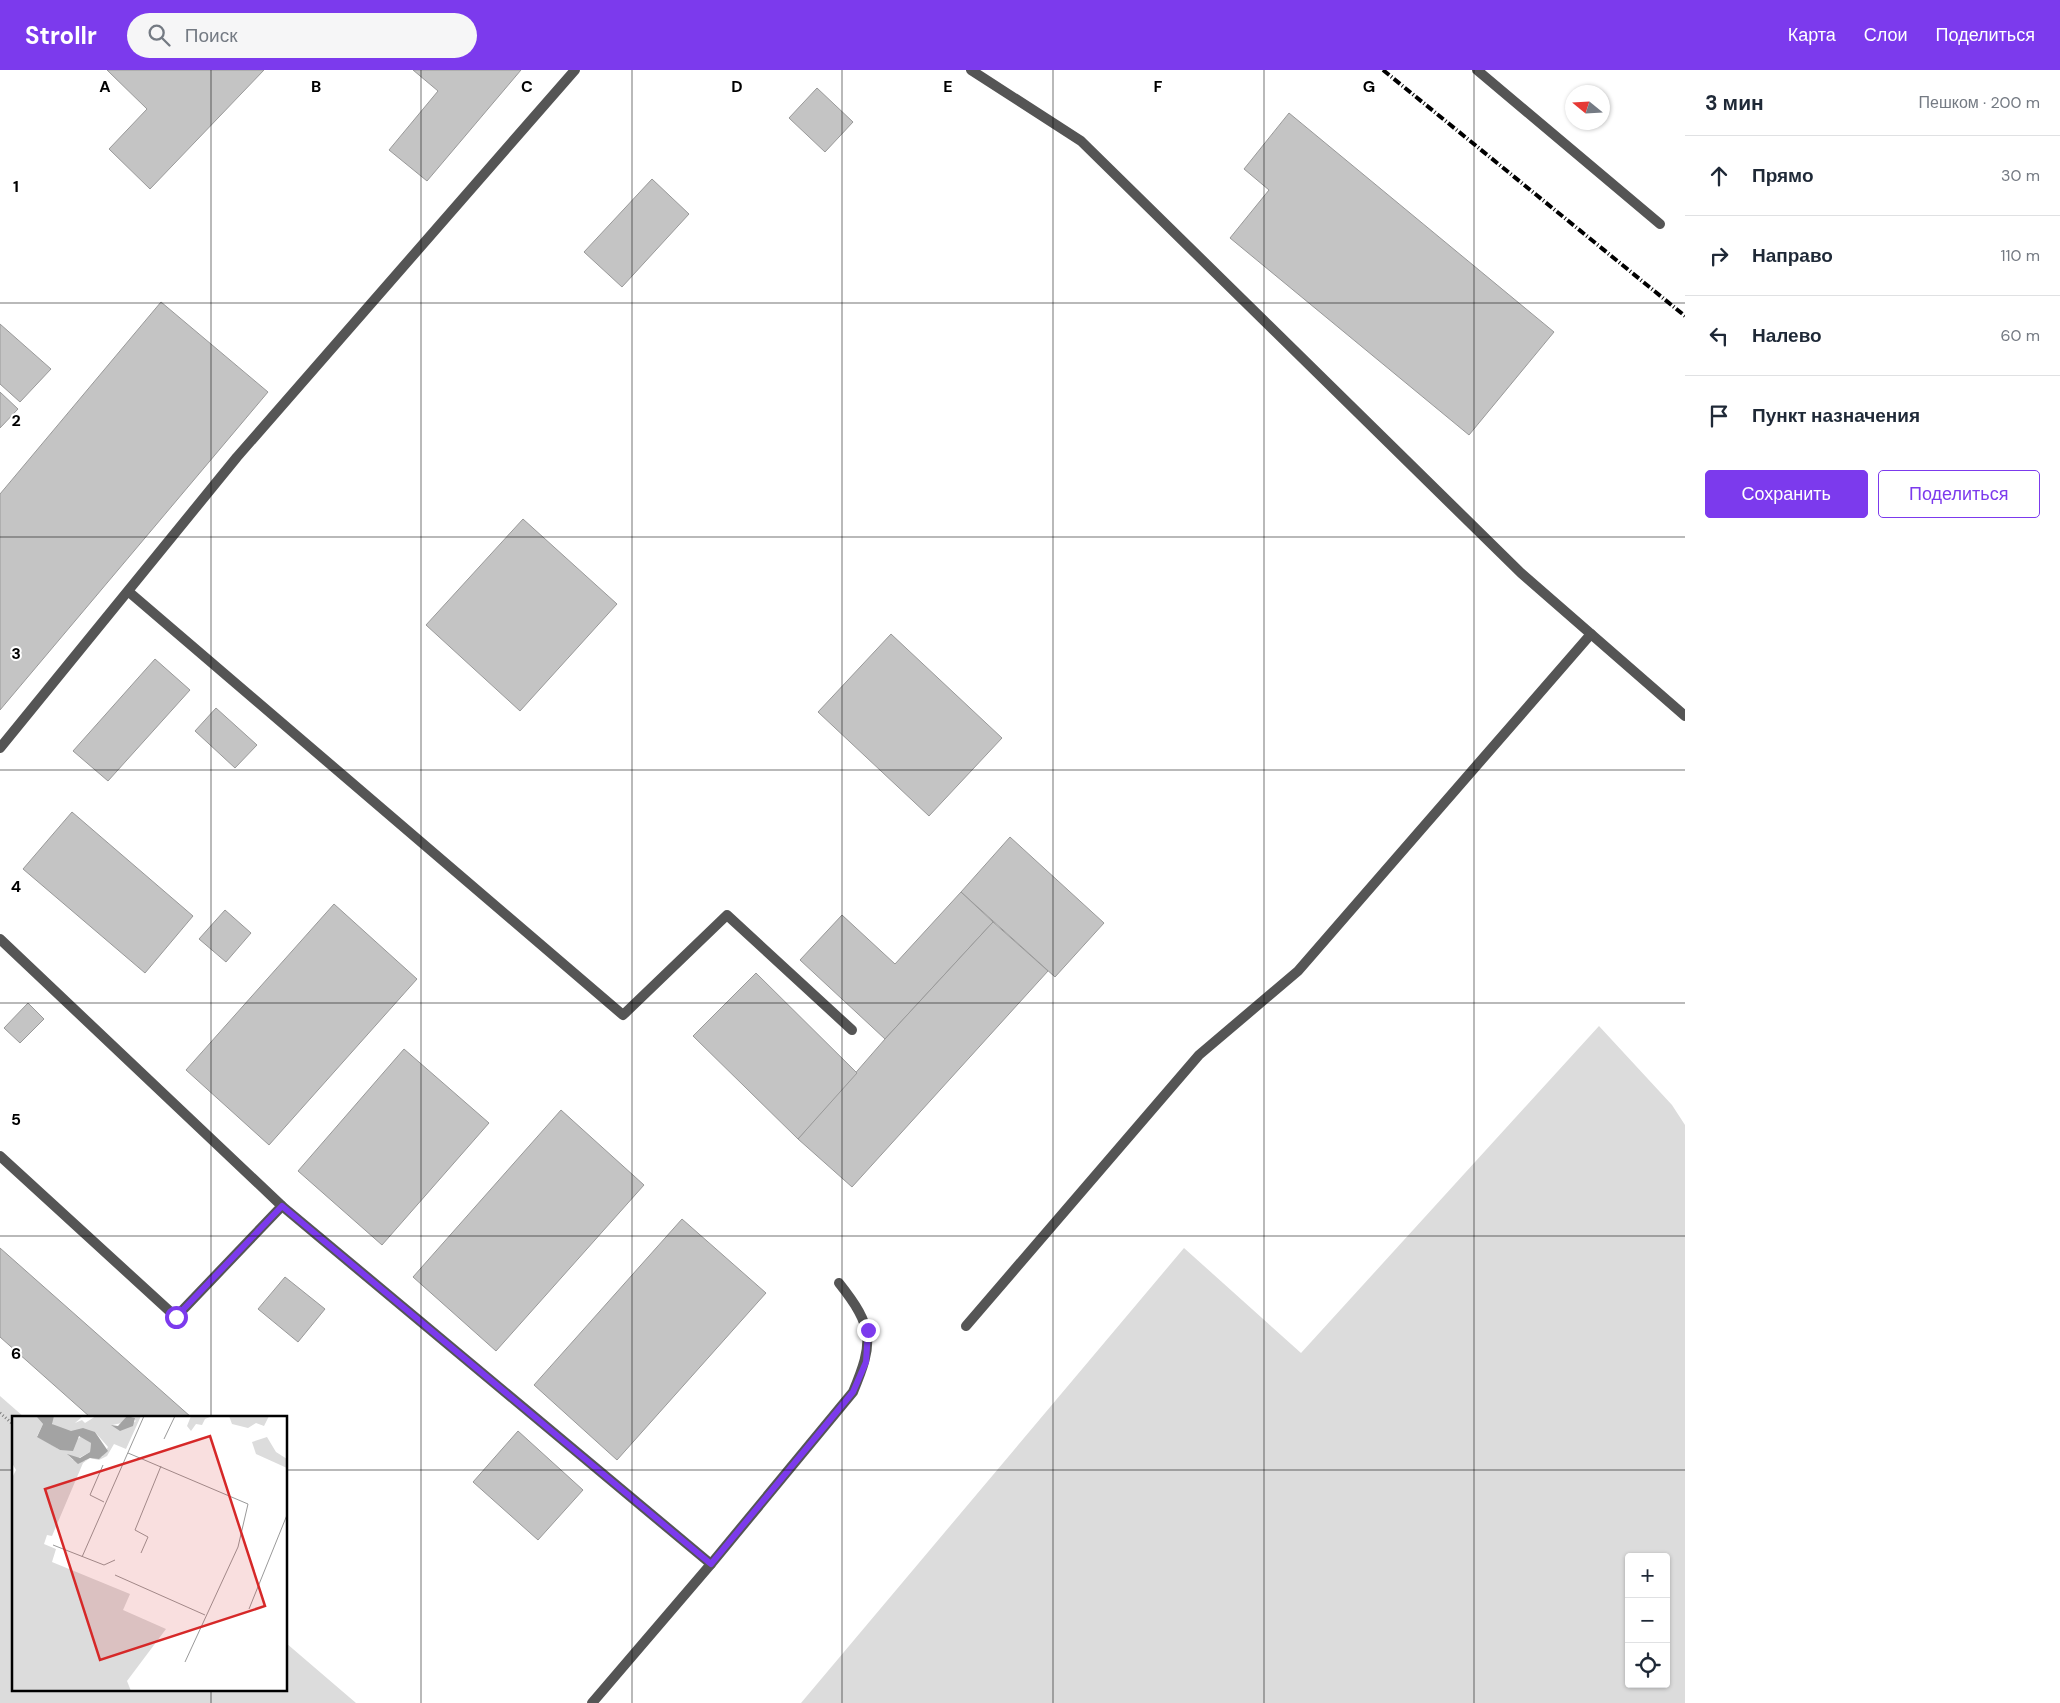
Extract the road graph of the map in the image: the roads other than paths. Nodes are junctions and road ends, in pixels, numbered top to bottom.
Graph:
1 (575, 70) edge
2 (972, 70) edge
3 (1477, 70) edge
4 (1660, 224) dead end
5 (128, 592) junction
6 (1591, 634) junction
7 (1685, 716) edge
8 (0, 748) edge
9 (0, 939) edge
10 (852, 1030) dead end
11 (0, 1156) edge
12 (282, 1206) junction
13 (839, 1283) dead end
14 (966, 1326) dead end
15 (711, 1564) junction
16 (592, 1703) edge

1 - 5 lane
2 - 6 lane
3 - 4 lane
5 - 8 lane
5 - 10 lane
6 - 7 lane
6 - 14 lane
9 - 12 lane
11 - 12 lane
12 - 15 lane
13 - 15 lane
15 - 16 lane

